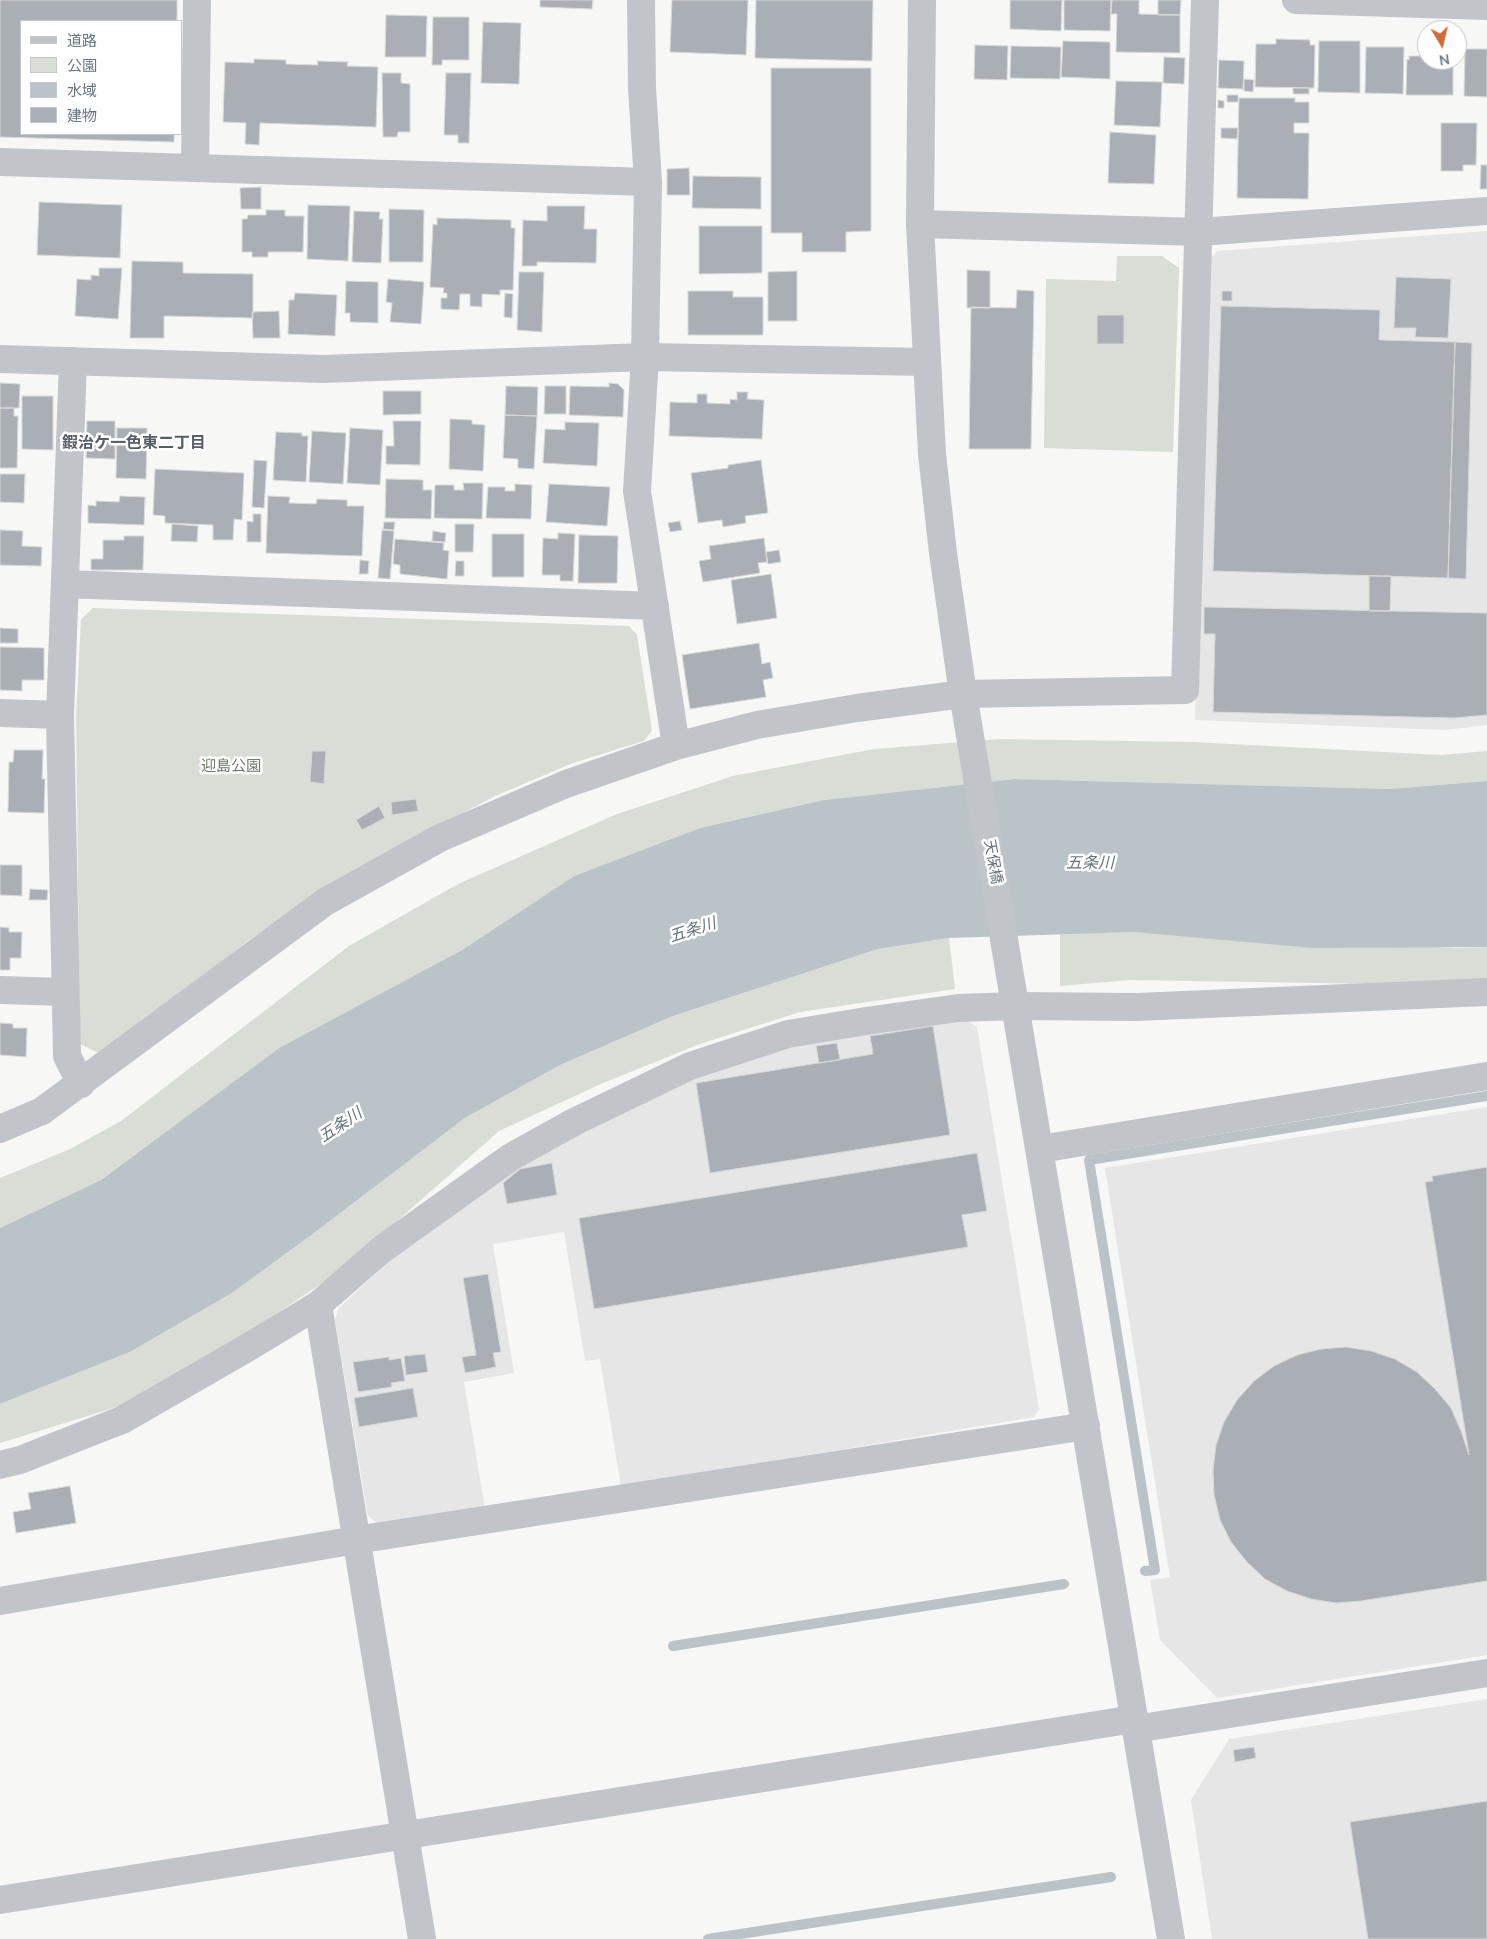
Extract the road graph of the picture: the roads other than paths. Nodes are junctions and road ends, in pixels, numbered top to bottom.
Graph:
1 (197, 0) edge
2 (641, 0) edge
3 (922, 0) edge
4 (1205, 0) edge
5 (1296, 0) edge
6 (1487, 6) edge
7 (0, 162) edge
8 (195, 168) junction
9 (648, 182) junction
10 (1487, 211) edge
11 (920, 224) junction
12 (1199, 232) junction
13 (645, 357) junction
14 (0, 359) edge
15 (73, 361) junction
16 (927, 362) junction
17 (65, 584) junction
18 (655, 606) junction
19 (963, 694) junction
20 (0, 713) edge
21 (60, 715) junction
22 (676, 746) junction
23 (0, 990) edge
24 (65, 992) junction
25 (1487, 992) edge
26 (1015, 998) junction
27 (1487, 1076) edge
28 (81, 1084) junction
29 (0, 1129) edge
30 (1040, 1149) junction
31 (318, 1305) junction
32 (1086, 1426) junction
33 (0, 1465) edge
34 (356, 1540) junction
35 (0, 1601) edge
36 (1487, 1673) edge
37 (1134, 1724) junction
38 (405, 1835) junction
39 (0, 1900) edge
40 (422, 1939) edge
41 (1171, 1939) edge

1 - 8 street
2 - 9 street
3 - 11 street, 天保橋
4 - 12 street
5 - 6 street
7 - 8 street
8 - 9 street
9 - 13 street
10 - 12 street
11 - 12 street
11 - 16 street, 天保橋
12 - 19 street
13 - 15 street
13 - 16 street
13 - 18 street
14 - 15 street
15 - 17 street
16 - 19 street, 天保橋
17 - 18 street
17 - 21 street
18 - 22 street
19 - 22 street
19 - 26 street, 天保橋
20 - 21 street
21 - 24 street
22 - 28 street
23 - 24 street
24 - 28 street
25 - 26 street
26 - 30 street, 天保橋
26 - 31 street
27 - 30 street
28 - 29 street
30 - 32 street, 天保橋
31 - 33 street
31 - 34 street
32 - 34 street
32 - 37 street, 天保橋
34 - 35 street
34 - 38 street
36 - 37 street
37 - 38 street
37 - 41 street, 天保橋
38 - 39 street
38 - 40 street

